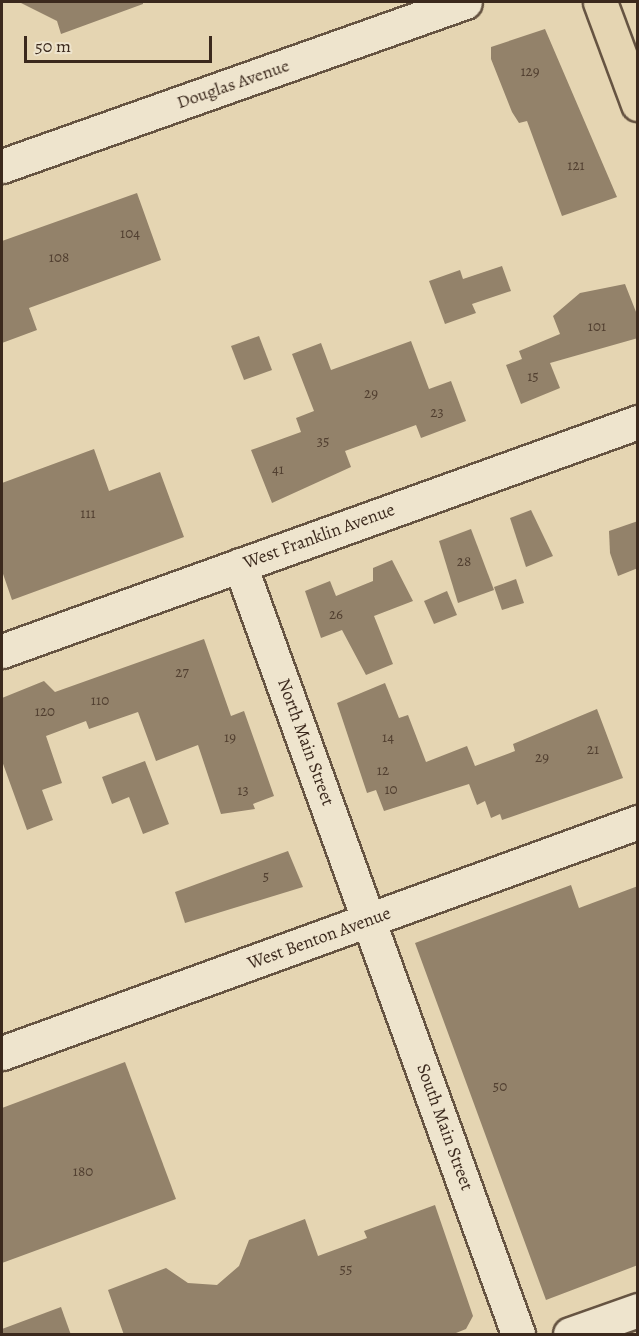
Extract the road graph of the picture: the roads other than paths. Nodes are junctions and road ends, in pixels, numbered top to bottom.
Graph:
1 (465, 2) edge
2 (600, 2) edge
3 (638, 104) edge
4 (2, 166) edge
5 (638, 422) edge
6 (240, 565) junction
7 (2, 651) edge
8 (638, 822) edge
9 (370, 919) junction
10 (2, 1053) edge
11 (638, 1310) edge
12 (518, 1335) edge
13 (570, 1335) edge

1 - 4 street, Douglas Avenue
2 - 3 main road
5 - 6 street, West Franklin Avenue
6 - 7 street, West Franklin Avenue
6 - 9 street, North Main Street
8 - 9 street, West Benton Avenue
9 - 10 street, West Benton Avenue
9 - 12 street, South Main Street
11 - 13 street

